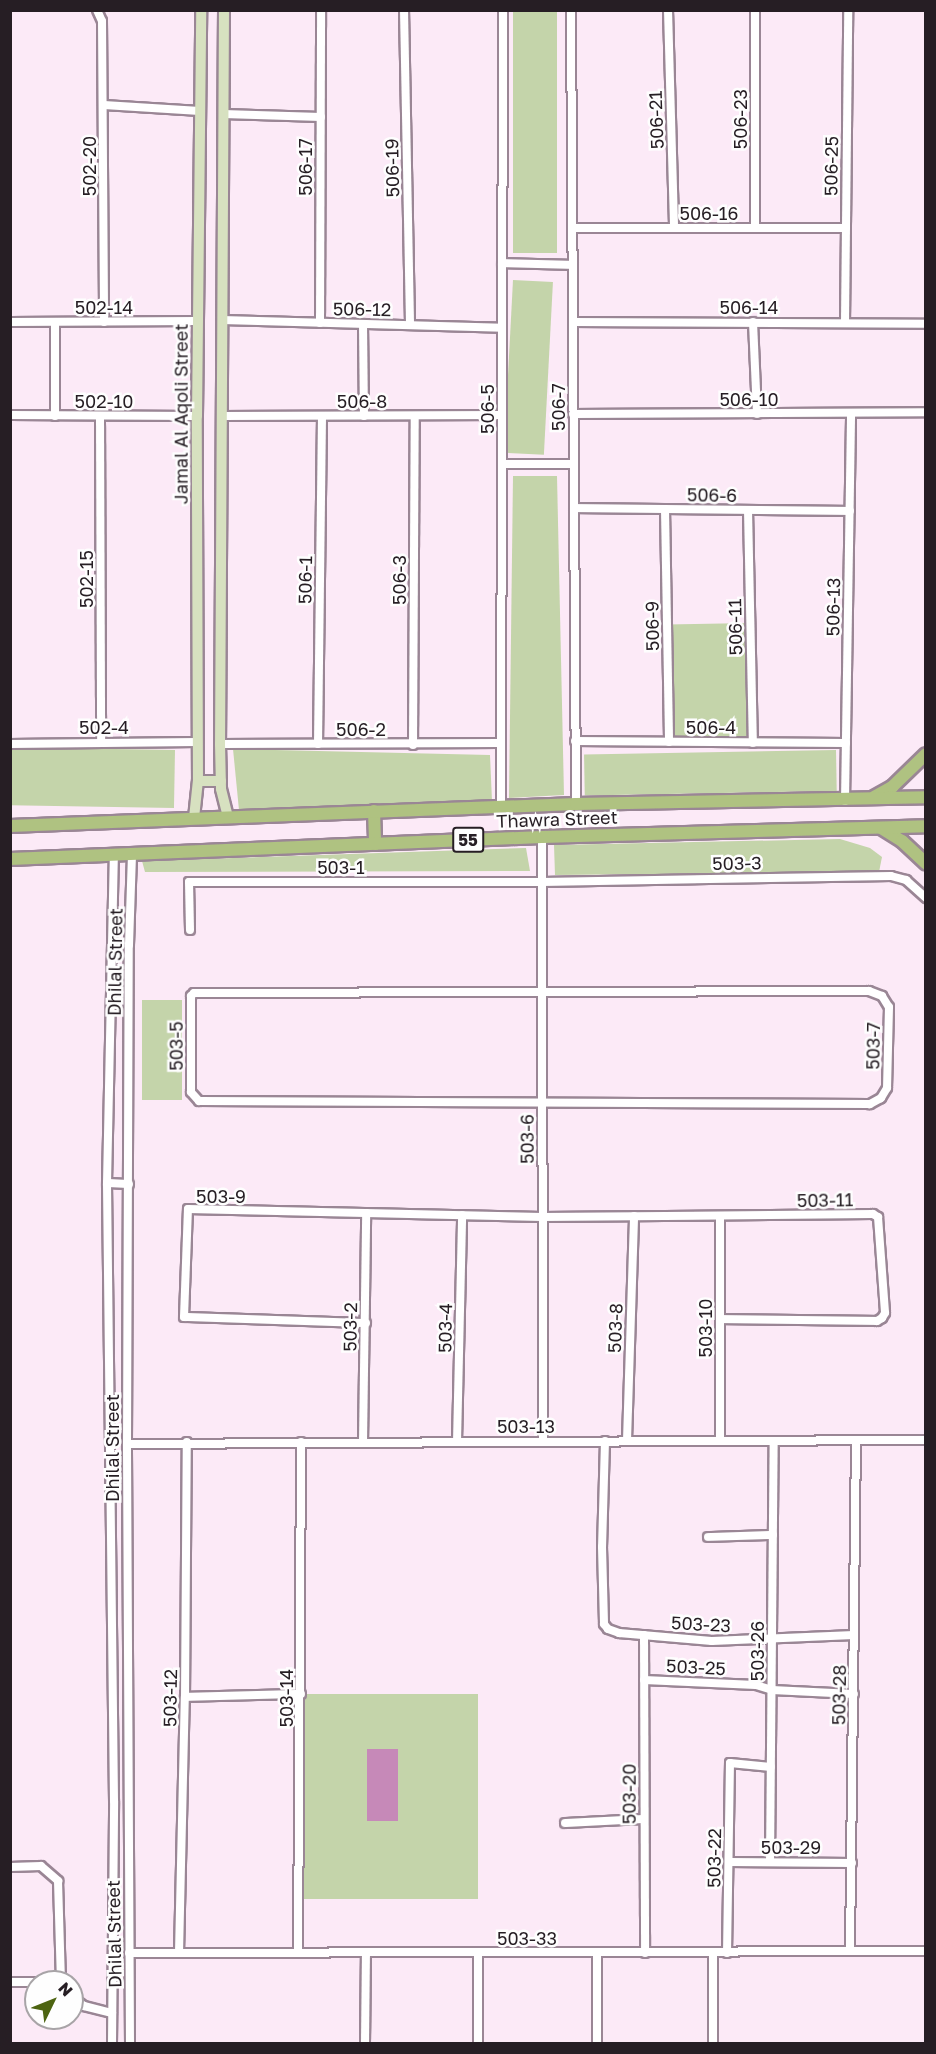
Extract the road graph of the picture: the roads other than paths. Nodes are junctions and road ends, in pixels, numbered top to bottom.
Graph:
1 (97, 10) edge
2 (201, 10) edge
3 (224, 10) edge
4 (321, 10) edge
5 (404, 10) edge
6 (503, 10) edge
7 (571, 10) edge
8 (668, 10) edge
9 (755, 10) edge
10 (848, 10) edge
11 (104, 105) junction
12 (200, 111) junction
13 (223, 114) junction
14 (321, 117) junction
15 (572, 228) junction
16 (674, 228) junction
17 (755, 228) junction
18 (846, 228) junction
19 (502, 262) junction
20 (573, 265) junction
21 (222, 320) junction
22 (198, 321) junction
23 (10, 322) edge
24 (55, 322) junction
25 (104, 322) junction
26 (573, 322) junction
27 (753, 322) junction
28 (845, 322) junction
29 (320, 323) junction
30 (363, 324) junction
31 (926, 324) edge
32 (410, 325) junction
33 (502, 328) junction
34 (926, 412) edge
35 (573, 414) junction
36 (757, 414) junction
37 (851, 414) junction
38 (10, 415) edge
39 (502, 415) junction
40 (55, 416) junction
41 (100, 416) junction
42 (197, 416) junction
43 (221, 416) junction
44 (322, 416) junction
45 (364, 416) junction
46 (415, 416) junction
47 (502, 464) junction
48 (574, 464) junction
49 (574, 508) junction
50 (665, 509) junction
51 (748, 510) junction
52 (850, 511) junction
53 (575, 741) junction
54 (101, 742) junction
55 (197, 742) junction
56 (669, 742) junction
57 (501, 743) junction
58 (753, 743) junction
59 (846, 743) junction
60 (10, 744) edge
61 (220, 744) junction
62 (318, 744) junction
63 (413, 745) junction
64 (926, 754) edge
65 (198, 781) junction
66 (221, 781) junction
67 (926, 797) edge
68 (871, 798) junction
69 (845, 801) junction
70 (576, 804) junction
71 (501, 807) junction
72 (374, 811) junction
73 (228, 816) junction
74 (194, 818) junction
75 (10, 825) edge
76 (926, 826) edge
77 (880, 828) junction
78 (542, 837) junction
79 (375, 844) junction
80 (132, 853) junction
81 (114, 855) junction
82 (10, 859) edge
83 (926, 863) edge
84 (542, 882) junction
85 (926, 897) edge
86 (190, 930) dead end
87 (542, 993) junction
88 (542, 1103) junction
89 (107, 1183) junction
90 (129, 1184) junction
91 (366, 1213) junction
92 (462, 1215) junction
93 (542, 1216) junction
94 (634, 1216) junction
95 (720, 1216) junction
96 (720, 1320) junction
97 (366, 1323) junction
98 (856, 1440) junction
99 (926, 1440) edge
100 (605, 1441) junction
101 (627, 1441) junction
102 (720, 1441) junction
103 (774, 1441) junction
104 (187, 1442) junction
105 (301, 1442) junction
106 (363, 1442) junction
107 (457, 1442) junction
108 (543, 1442) junction
109 (127, 1444) junction
110 (773, 1535) junction
111 (708, 1537) dead end
112 (644, 1635) junction
113 (854, 1635) junction
114 (772, 1639) junction
115 (644, 1680) junction
116 (772, 1690) junction
117 (301, 1694) junction
118 (854, 1694) junction
119 (185, 1697) junction
120 (771, 1767) junction
121 (644, 1819) junction
122 (566, 1823) dead end
123 (729, 1862) junction
124 (770, 1862) junction
125 (852, 1863) junction
126 (10, 1867) edge
127 (128, 1869) junction
128 (113, 1870) junction
129 (850, 1951) junction
130 (926, 1951) edge
131 (129, 1953) junction
132 (179, 1953) junction
133 (298, 1953) junction
134 (366, 1953) junction
135 (478, 1953) junction
136 (597, 1953) junction
137 (645, 1953) junction
138 (713, 1953) junction
139 (727, 1953) junction
140 (61, 1970) edge
141 (84, 2006) edge
142 (112, 2013) junction
143 (112, 2043) edge
144 (129, 2043) edge
145 (365, 2043) edge
146 (478, 2043) edge
147 (597, 2043) edge
148 (713, 2043) edge

1 - 11 street, 502-20
2 - 12 street, Jamal Al Aqoli Street
3 - 13 street
4 - 14 street, 506-17
5 - 32 street, 506-19
6 - 19 street, 506-5
7 - 15 street, 506-7
8 - 16 street, 506-21
9 - 17 street, 506-23
10 - 18 street, 506-25
11 - 12 street
11 - 25 street, 502-20
12 - 22 street, Jamal Al Aqoli Street
13 - 14 street
13 - 21 street
14 - 29 street, 506-17
15 - 16 street, 506-16
15 - 20 street, 506-7
16 - 17 street, 506-16
17 - 18 street, 506-16
18 - 28 street, 506-25
19 - 20 street
19 - 33 street, 506-5
20 - 26 street, 506-7
21 - 29 street, 506-12
21 - 43 street
22 - 25 street, 502-14
22 - 42 street, Jamal Al Aqoli Street
23 - 24 street, 502-14
24 - 25 street, 502-14
24 - 40 street
26 - 27 street, 506-14
26 - 35 street, 506-7
27 - 28 street, 506-14
27 - 36 street
28 - 31 street, 506-14
29 - 30 street, 506-12
30 - 32 street, 506-12
30 - 45 street
32 - 33 street, 506-12
33 - 39 street, 506-5
34 - 37 street, 506-10
35 - 36 street, 506-10
35 - 48 street, 506-7
36 - 37 street, 506-10
37 - 52 street, 506-13
38 - 40 street, 502-10
39 - 46 street, 506-8
39 - 47 street, 506-5
40 - 41 street, 502-10
41 - 42 street, 502-10
41 - 54 street, 502-15
42 - 55 street, Jamal Al Aqoli Street
43 - 44 street, 506-8
43 - 61 street
44 - 45 street, 506-8
44 - 62 street, 506-1
45 - 46 street, 506-8
46 - 63 street, 506-3
47 - 48 street
47 - 57 street, 506-5
48 - 49 street, 506-7
49 - 50 street, 506-6
49 - 53 street, 506-7
50 - 51 street, 506-6
50 - 56 street, 506-9
51 - 52 street, 506-6
51 - 58 street, 506-11
52 - 59 street, 506-13
53 - 56 street, 506-4
53 - 70 street, 506-7
54 - 55 street, 502-4
54 - 60 street, 502-4
55 - 65 street, Jamal Al Aqoli Street
56 - 58 street, 506-4
57 - 63 street, 506-2
57 - 71 street, 506-5
58 - 59 street, 506-4
59 - 69 street, 506-13
61 - 62 street, 506-2
61 - 66 street
62 - 63 street, 506-2
64 - 68 main road
65 - 66 street
65 - 74 street, Jamal Al Aqoli Street
66 - 73 street
67 - 68 main road, Thawra Street / 55
68 - 69 main road, Thawra Street / 55
69 - 70 main road, Thawra Street / 55
70 - 71 main road, Thawra Street / 55
71 - 72 main road, Thawra Street / 55
72 - 73 main road, Thawra Street / 55
72 - 79 main road
73 - 74 main road, Thawra Street / 55
74 - 75 main road, Thawra Street / 55
76 - 77 main road, Thawra Street / 55
77 - 78 main road, Thawra Street / 55
77 - 83 main road
78 - 79 main road, Thawra Street / 55
78 - 84 street, 503-6
79 - 80 main road, Thawra Street / 55
80 - 81 main road, Thawra Street / 55
80 - 90 street, Dhilal Street
81 - 82 main road, Thawra Street / 55
81 - 89 street, Dhilal Street
84 - 85 street, 503-3
84 - 86 street, 503-1
84 - 87 street, 503-6
87 - 88 street, 503-6
87 - 88 street, 503-7
87 - 88 street, 503-5
88 - 93 street, 503-6
89 - 90 street
89 - 128 street, Dhilal Street
90 - 109 street, Dhilal Street
91 - 92 street, 503-9
91 - 97 street, 503-2
91 - 97 street, 503-9
92 - 93 street, 503-9
92 - 107 street, 503-4
93 - 94 street, 503-11
93 - 108 street, 503-6
94 - 95 street, 503-11
94 - 101 street, 503-8
95 - 96 street, 503-10
95 - 96 street, 503-11
96 - 102 street, 503-10
97 - 106 street, 503-2
98 - 99 street, 503-13
98 - 103 street, 503-13
98 - 113 street, 503-28
100 - 101 street, 503-13
100 - 108 street, 503-13
100 - 112 street, 503-23
101 - 102 street, 503-13
102 - 103 street, 503-13
103 - 110 street, 503-26
104 - 105 street, 503-13
104 - 109 street, 503-13
104 - 119 street, 503-12
105 - 106 street, 503-13
105 - 117 street, 503-14
106 - 107 street, 503-13
107 - 108 street, 503-13
109 - 127 street, Dhilal Street
110 - 111 street
110 - 114 street, 503-26
112 - 114 street, 503-23
112 - 115 street, 503-20
113 - 114 street, 503-23
113 - 118 street, 503-28
114 - 116 street, 503-26
115 - 116 street, 503-25
115 - 121 street, 503-20
116 - 118 street, 503-25
116 - 120 street, 503-26
117 - 119 street
117 - 133 street, 503-14
118 - 125 street, 503-28
119 - 132 street, 503-12
120 - 123 street, 503-22
120 - 124 street, 503-26
121 - 122 street
121 - 137 street, 503-20
123 - 124 street, 503-29
123 - 139 street, 503-22
124 - 125 street, 503-29
125 - 129 street, 503-28
126 - 140 street
127 - 128 street
127 - 131 street, Dhilal Street
128 - 142 street, Dhilal Street
129 - 130 street, 503-33
129 - 139 street, 503-33
131 - 132 street, 503-33
131 - 144 street, Dhilal Street
132 - 133 street, 503-33
133 - 134 street, 503-33
134 - 135 street, 503-33
134 - 145 street
135 - 136 street, 503-33
135 - 146 street
136 - 137 street, 503-33
136 - 147 street
137 - 138 street, 503-33
138 - 139 street, 503-33
138 - 148 street
141 - 142 street
142 - 143 street, Dhilal Street

